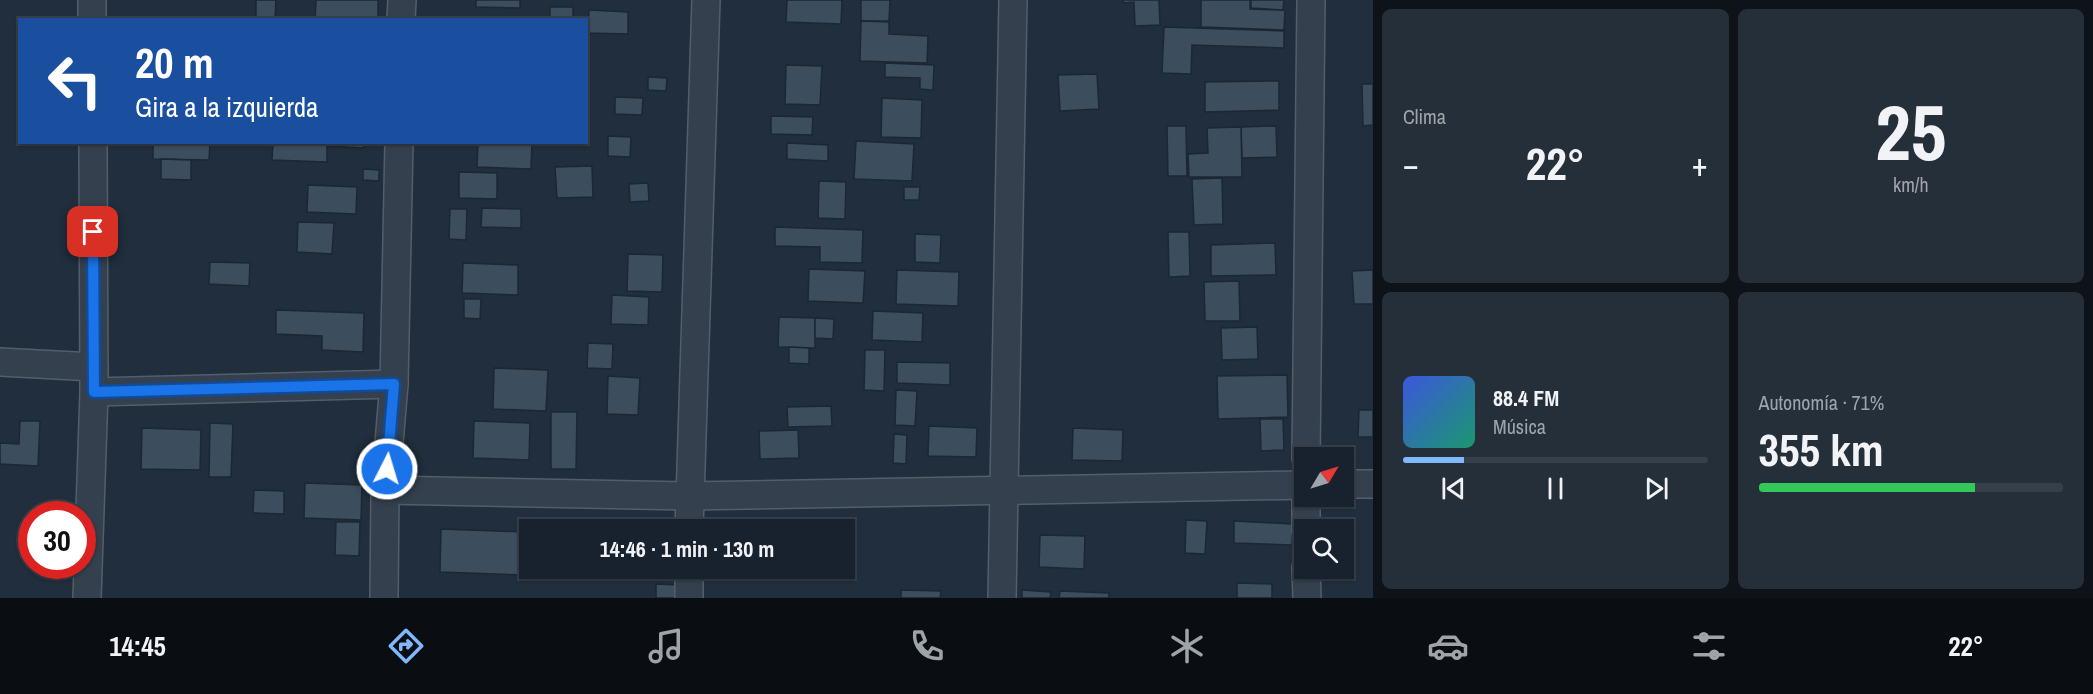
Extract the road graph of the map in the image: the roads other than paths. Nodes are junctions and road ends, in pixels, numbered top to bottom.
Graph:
1 (92, 0) edge
2 (402, 0) edge
3 (706, 0) edge
4 (1013, 0) edge
5 (1311, 0) edge
6 (92, 18) edge
7 (401, 18) edge
8 (93, 144) edge
9 (399, 144) edge
10 (0, 362) edge
11 (94, 379) junction
12 (394, 384) junction
13 (1306, 447) edge
14 (1354, 484) edge
15 (1373, 484) edge
16 (1294, 485) edge
17 (385, 490) junction
18 (1004, 490) junction
19 (688, 495) junction
20 (688, 519) edge
21 (689, 579) edge
22 (1306, 579) edge
23 (87, 598) edge
24 (384, 598) edge
25 (689, 598) edge
26 (1002, 598) edge
27 (1307, 598) edge

1 - 6 street
2 - 7 street
3 - 19 street
4 - 18 street
5 - 13 street
8 - 11 street
9 - 12 street
10 - 11 street
11 - 12 street
11 - 23 street
12 - 17 street
14 - 15 street
16 - 18 street
17 - 19 street
17 - 24 street
18 - 19 street
18 - 26 street
19 - 20 street
21 - 25 street
22 - 27 street

